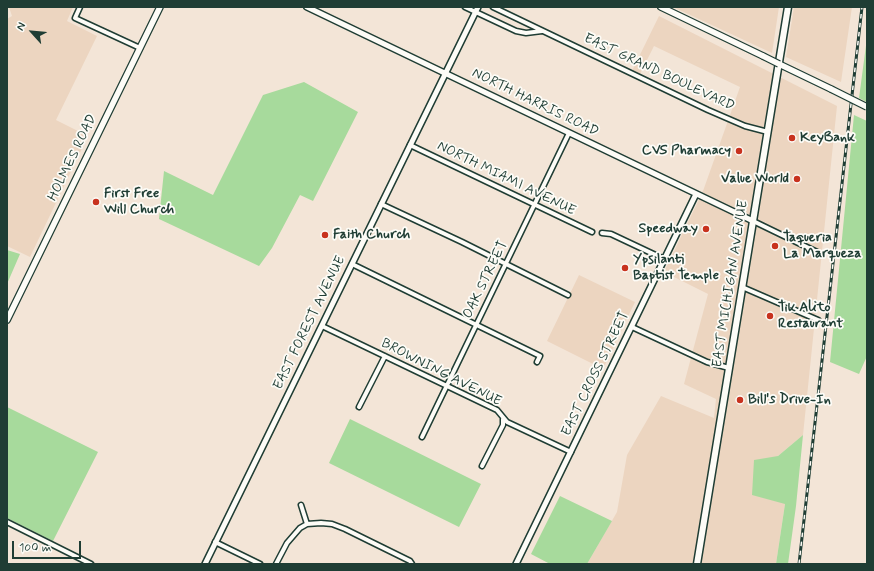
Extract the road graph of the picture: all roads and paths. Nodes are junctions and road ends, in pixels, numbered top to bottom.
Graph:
1 (80, 7) edge
2 (160, 7) edge
3 (307, 7) edge
4 (465, 7) edge
5 (493, 7) edge
6 (661, 7) edge
7 (788, 7) edge
8 (476, 9) edge
9 (542, 31) junction
10 (140, 48) junction
11 (445, 73) junction
12 (867, 107) edge
13 (768, 132) junction
14 (569, 133) junction
15 (410, 145) junction
16 (696, 194) junction
17 (381, 204) junction
18 (535, 205) junction
19 (753, 221) junction
20 (592, 232) dead end
21 (602, 233) dead end
22 (817, 252) dead end
23 (664, 259) junction
24 (352, 264) junction
25 (506, 264) junction
26 (742, 287) junction
27 (568, 295) dead end
28 (8, 318) edge
29 (818, 320) dead end
30 (476, 324) junction
31 (322, 326) junction
32 (632, 327) junction
33 (384, 356) junction
34 (537, 362) dead end
35 (730, 368) junction
36 (447, 386) junction
37 (359, 407) dead end
38 (503, 419) junction
39 (422, 437) dead end
40 (571, 452) junction
41 (482, 466) dead end
42 (301, 505) dead end
43 (7, 522) edge
44 (306, 524) junction
45 (215, 542) junction
46 (92, 564) edge
47 (205, 564) edge
48 (260, 564) edge
49 (276, 564) edge
50 (412, 564) edge
51 (516, 564) edge
52 (697, 564) edge

1 - 10 street
2 - 10 main road, HOLMES ROAD
3 - 11 street, NORTH HARRIS ROAD
4 - 8 street, EAST GRAND BOULEVARD
5 - 9 street, EAST GRAND BOULEVARD
6 - 12 main road, bridge
7 - 13 main road, EAST MICHIGAN AVENUE
8 - 9 street, EAST GRAND BOULEVARD
8 - 11 street, EAST FOREST AVENUE
9 - 13 street, EAST GRAND BOULEVARD
10 - 28 main road, HOLMES ROAD
11 - 14 street, NORTH HARRIS ROAD
11 - 15 street, EAST FOREST AVENUE
13 - 19 main road, EAST MICHIGAN AVENUE
14 - 16 street, NORTH HARRIS ROAD
14 - 18 street, OAK STREET
15 - 17 street, EAST FOREST AVENUE
15 - 18 street, NORTH MIAMI AVENUE
16 - 19 street, NORTH HARRIS ROAD
16 - 23 street, EAST CROSS STREET
17 - 24 street, EAST FOREST AVENUE
17 - 25 street
18 - 20 street, NORTH MIAMI AVENUE
18 - 25 street, OAK STREET
19 - 22 street
19 - 26 main road, EAST MICHIGAN AVENUE
21 - 23 street
23 - 32 street, EAST CROSS STREET
24 - 30 street
24 - 31 street, EAST FOREST AVENUE
25 - 27 street
25 - 30 street, OAK STREET
26 - 29 street
26 - 35 main road, EAST MICHIGAN AVENUE
30 - 34 street
30 - 36 street, OAK STREET
31 - 33 street, BROWNING AVENUE
31 - 45 street, EAST FOREST AVENUE
32 - 35 street
32 - 40 street, EAST CROSS STREET
33 - 36 street, BROWNING AVENUE
33 - 37 street
35 - 52 main road, EAST MICHIGAN AVENUE
36 - 38 street, BROWNING AVENUE
36 - 39 street, OAK STREET
38 - 40 street, BROWNING AVENUE
38 - 41 street
40 - 51 street, EAST CROSS STREET
42 - 44 street
43 - 46 street
44 - 49 street
44 - 50 street
45 - 47 street, EAST FOREST AVENUE
45 - 48 street

